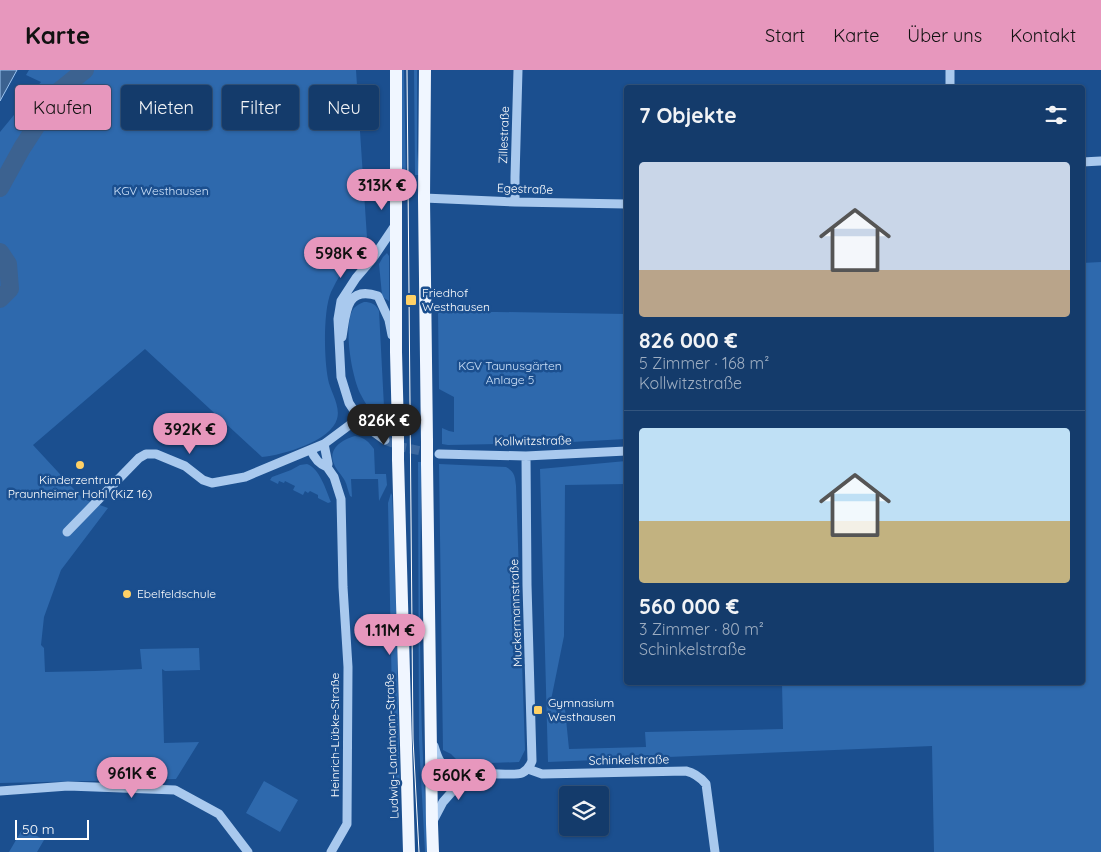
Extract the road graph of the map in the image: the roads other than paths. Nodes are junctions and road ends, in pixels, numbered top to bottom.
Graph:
1 (396, 70) edge
2 (425, 70) edge
3 (518, 70) edge
4 (950, 70) edge
5 (950, 85) edge
6 (1101, 161) edge
7 (1085, 162) edge
8 (424, 198) junction
9 (515, 202) junction
10 (624, 204) edge
11 (396, 224) junction
12 (340, 352) junction
13 (396, 352) junction
14 (359, 418) junction
15 (385, 440) tunnel mouth
16 (324, 444) junction
17 (311, 450) junction
18 (624, 451) edge
19 (439, 454) tunnel mouth
20 (526, 456) junction
21 (328, 467) junction
22 (67, 532) dead end
23 (431, 738) junction
24 (528, 769) junction
25 (481, 773) junction
26 (0, 791) edge
27 (432, 824) junction
28 (248, 852) edge
29 (331, 852) edge
30 (409, 852) edge
31 (434, 852) edge
32 (715, 852) edge

1 - 11 main road, Ludwig-Landmann-Straße
2 - 8 main road
3 - 9 street, Zillestraße
4 - 5 street
6 - 7 street
8 - 9 street, Egestraße
8 - 23 main road, bridge
9 - 10 street, Egestraße
11 - 12 street
11 - 13 main road, Ludwig-Landmann-Straße
12 - 13 street
12 - 14 street
13 - 30 main road, Ludwig-Landmann-Straße, bridge
14 - 15 street
14 - 16 street
16 - 17 street
16 - 21 street, Heinrich-Lübke-Straße
17 - 21 street, Heinrich-Lübke-Straße
17 - 22 street
18 - 20 street, Kollwitzstraße
19 - 20 street, Kollwitzstraße
20 - 24 street, Muckermannstraße
21 - 29 street, Heinrich-Lübke-Straße
23 - 25 street, Schinkelstraße
23 - 27 main road
24 - 25 street, Schinkelstraße
24 - 32 street, Schinkelstraße
25 - 27 street, Schinkelstraße
26 - 28 street
27 - 31 main road

